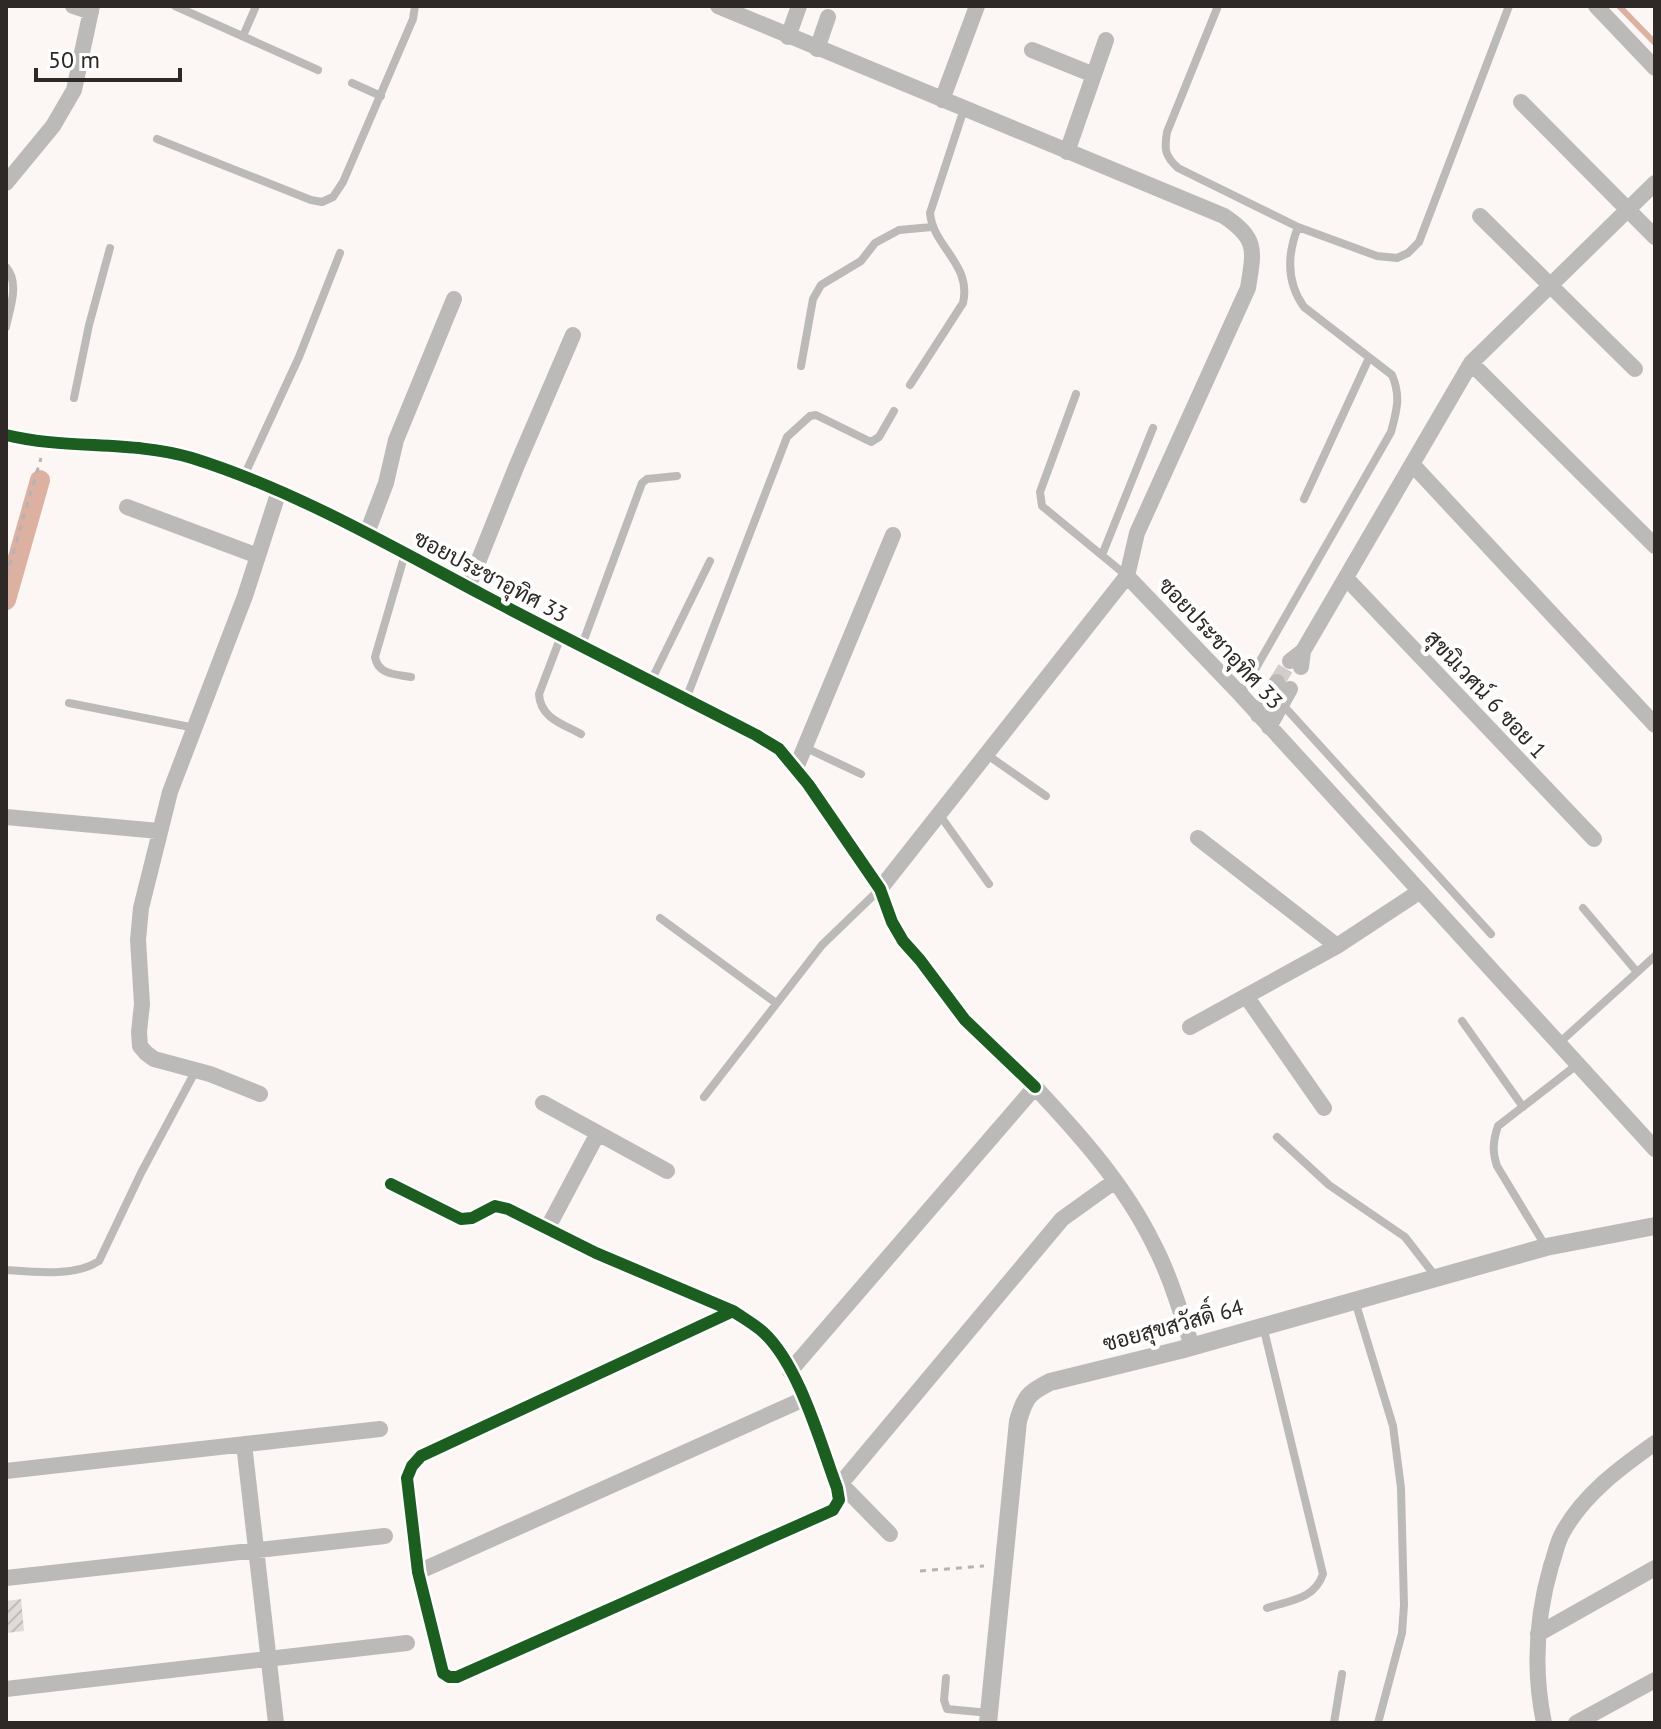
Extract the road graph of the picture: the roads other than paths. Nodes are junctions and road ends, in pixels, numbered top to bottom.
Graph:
1 (73, 6) edge
2 (175, 6) edge
3 (256, 6) edge
4 (415, 6) edge
5 (799, 6) edge
6 (977, 6) edge
7 (1218, 6) edge
8 (1509, 6) edge
9 (1596, 6) edge
10 (92, 9) edge
11 (728, 9) edge
12 (828, 17) dead end
13 (243, 36) junction
14 (788, 37) junction
15 (1106, 40) dead end
16 (817, 49) junction
17 (1032, 50) dead end
18 (1655, 68) edge
19 (318, 70) dead end
20 (1094, 75) junction
21 (352, 83) dead end
22 (381, 96) junction
23 (942, 100) junction
24 (1521, 102) dead end
25 (964, 109) junction
26 (157, 139) dead end
27 (1067, 152) junction
28 (6, 183) edge
29 (1655, 183) edge
30 (1628, 211) junction
31 (1480, 216) dead end
32 (932, 227) junction
33 (1298, 227) junction
34 (1655, 237) edge
35 (110, 248) dead end
36 (340, 253) dead end
37 (6, 267) edge
38 (1551, 285) junction
39 (454, 299) dead end
40 (6, 327) edge
41 (573, 335) dead end
42 (1369, 358) junction
43 (1471, 363) junction
44 (801, 366) dead end
45 (1635, 369) dead end
46 (910, 385) dead end
47 (1076, 394) dead end
48 (74, 398) dead end
49 (894, 411) dead end
50 (1153, 428) dead end
51 (6, 435) edge
52 (1412, 464) junction
53 (677, 476) dead end
54 (243, 477) junction
55 (279, 491) junction
56 (1304, 499) dead end
57 (127, 507) dead end
58 (367, 533) junction
59 (893, 535) dead end
60 (1655, 546) edge
61 (405, 554) junction
62 (1102, 555) junction
63 (258, 556) junction
64 (710, 561) dead end
65 (1127, 576) junction
66 (1346, 578) junction
67 (468, 587) junction
68 (561, 636) junction
69 (582, 645) junction
70 (1298, 659) tunnel mouth
71 (411, 677) dead end
72 (651, 681) junction
73 (1280, 692) joint
74 (1241, 695) junction
75 (686, 699) junction
76 (69, 703) dead end
77 (1264, 721) junction
78 (1655, 725) edge
79 (195, 728) junction
80 (581, 734) dead end
81 (804, 747) junction
82 (986, 754) junction
83 (796, 768) junction
84 (861, 774) dead end
85 (1046, 796) dead end
86 (939, 814) junction
87 (6, 817) edge
88 (159, 831) junction
89 (1198, 838) dead end
90 (1594, 839) dead end
91 (989, 884) dead end
92 (880, 889) junction
93 (1419, 892) junction
94 (1583, 908) dead end
95 (660, 918) dead end
96 (1491, 934) dead end
97 (1337, 946) junction
98 (1655, 956) edge
99 (1637, 972) junction
100 (1246, 996) junction
101 (776, 1003) junction
102 (1462, 1021) dead end
103 (1190, 1027) dead end
104 (1558, 1044) junction
105 (1578, 1064) junction
106 (196, 1070) junction
107 (1035, 1087) junction
108 (260, 1094) dead end
109 (704, 1097) dead end
110 (543, 1103) dead end
111 (1523, 1107) junction
112 (1324, 1108) dead end
113 (598, 1133) junction
114 (1277, 1137) dead end
115 (1655, 1149) edge
116 (667, 1171) dead end
117 (1115, 1181) junction
118 (391, 1184) dead end
119 (1655, 1226) edge
120 (547, 1229) junction
121 (1546, 1247) junction
122 (6, 1270) edge
123 (1436, 1277) junction
124 (1355, 1300) junction
125 (733, 1311) junction
126 (1263, 1326) junction
127 (1192, 1346) junction
128 (790, 1371) junction
129 (804, 1399) junction
130 (380, 1429) dead end
131 (1655, 1443) edge
132 (244, 1444) junction
133 (6, 1471) edge
134 (839, 1486) junction
135 (890, 1534) dead end
136 (385, 1536) dead end
137 (256, 1551) junction
138 (1655, 1568) edge
139 (418, 1572) junction
140 (6, 1578) edge
141 (1267, 1608) dead end
142 (1538, 1634) junction
143 (407, 1643) dead end
144 (269, 1659) junction
145 (1342, 1674) dead end
146 (946, 1678) dead end
147 (1655, 1680) edge
148 (6, 1689) edge
149 (988, 1718) edge
150 (276, 1723) edge
151 (1334, 1723) edge
152 (1378, 1723) edge
153 (1544, 1723) edge
154 (1576, 1723) edge

1 - 10 street
2 - 13 lane
3 - 13 lane
4 - 22 lane
5 - 14 street
6 - 23 street
7 - 33 lane
8 - 33 lane
9 - 18 street
10 - 28 street
11 - 14 street
12 - 16 street
13 - 19 lane
14 - 16 street
15 - 20 street
16 - 23 street
17 - 20 street
20 - 27 street
21 - 22 lane
22 - 26 lane
23 - 25 street
24 - 30 street
25 - 27 street
25 - 32 lane
27 - 65 street
29 - 30 street
30 - 34 street
30 - 38 street
31 - 38 street
32 - 44 lane
32 - 46 lane
33 - 42 lane
35 - 48 lane
36 - 54 lane
37 - 40 lane
38 - 43 street
38 - 45 street
39 - 58 street
41 - 67 street
42 - 56 lane
42 - 74 lane
43 - 52 street
43 - 60 street
47 - 62 lane
49 - 75 lane
50 - 62 lane
51 - 54 street, ซอยประชาอุทิศ 33
52 - 66 street
52 - 78 street
53 - 69 lane
54 - 55 street, ซอยประชาอุทิศ 33
55 - 58 street, ซอยประชาอุทิศ 33
55 - 63 street
57 - 63 street
58 - 61 street, ซอยประชาอุทิศ 33
59 - 81 street
61 - 67 street, ซอยประชาอุทิศ 33
61 - 71 lane
62 - 65 lane
63 - 79 street
64 - 72 lane
65 - 74 street, ซอยประชาอุทิศ 33
65 - 82 street, ซอยประชาอุทิศ 33
66 - 70 street
66 - 90 street, สุขนิเวศน์ 6 ซอย 1
67 - 68 street, ซอยประชาอุทิศ 33
68 - 69 street, ซอยประชาอุทิศ 33
68 - 80 lane
69 - 72 street, ซอยประชาอุทิศ 33
72 - 75 street, ซอยประชาอุทิศ 33
73 - 77 street
73 - 96 lane
74 - 77 street, ซอยประชาอุทิศ 33
75 - 83 street, ซอยประชาอุทิศ 33
76 - 79 lane
77 - 93 street, ซอยประชาอุทิศ 33
79 - 88 street
81 - 83 street
81 - 84 lane
82 - 85 lane
82 - 86 street, ซอยประชาอุทิศ 33
83 - 92 street, ซอยประชาอุทิศ 33
86 - 91 lane
86 - 92 street, ซอยประชาอุทิศ 33
87 - 88 street
88 - 106 street
89 - 97 street
92 - 101 lane
92 - 107 street
93 - 97 street
93 - 104 street, ซอยประชาอุทิศ 33
94 - 99 lane
95 - 101 lane
97 - 100 street
98 - 99 lane
99 - 104 lane
100 - 103 street
100 - 112 street
101 - 109 lane
102 - 111 lane
104 - 105 street, ซอยประชาอุทิศ 33
105 - 111 lane
105 - 115 street, ซอยประชาอุทิศ 33
106 - 108 street
106 - 122 lane
107 - 117 street
107 - 128 street
110 - 113 street
111 - 121 lane
113 - 116 street
113 - 120 street
114 - 123 lane
117 - 127 street
117 - 134 street
118 - 120 street
119 - 121 street, ซอยสุขสวัสดิ์ 64
120 - 125 street
121 - 123 street, ซอยสุขสวัสดิ์ 64
123 - 124 street, ซอยสุขสวัสดิ์ 64
124 - 126 street, ซอยสุขสวัสดิ์ 64
124 - 152 lane
125 - 128 street
125 - 139 street
126 - 127 street, ซอยสุขสวัสดิ์ 64
126 - 141 lane
127 - 149 street, ซอยสุขสวัสดิ์ 64
128 - 129 street
129 - 134 street
129 - 139 street
130 - 132 street
131 - 142 street
132 - 133 street
132 - 137 street
134 - 135 street
134 - 139 street
136 - 137 street
137 - 140 street
137 - 144 street
138 - 142 street
142 - 153 street
143 - 144 street
144 - 148 street
144 - 150 street
145 - 151 lane
146 - 149 lane
147 - 154 street

